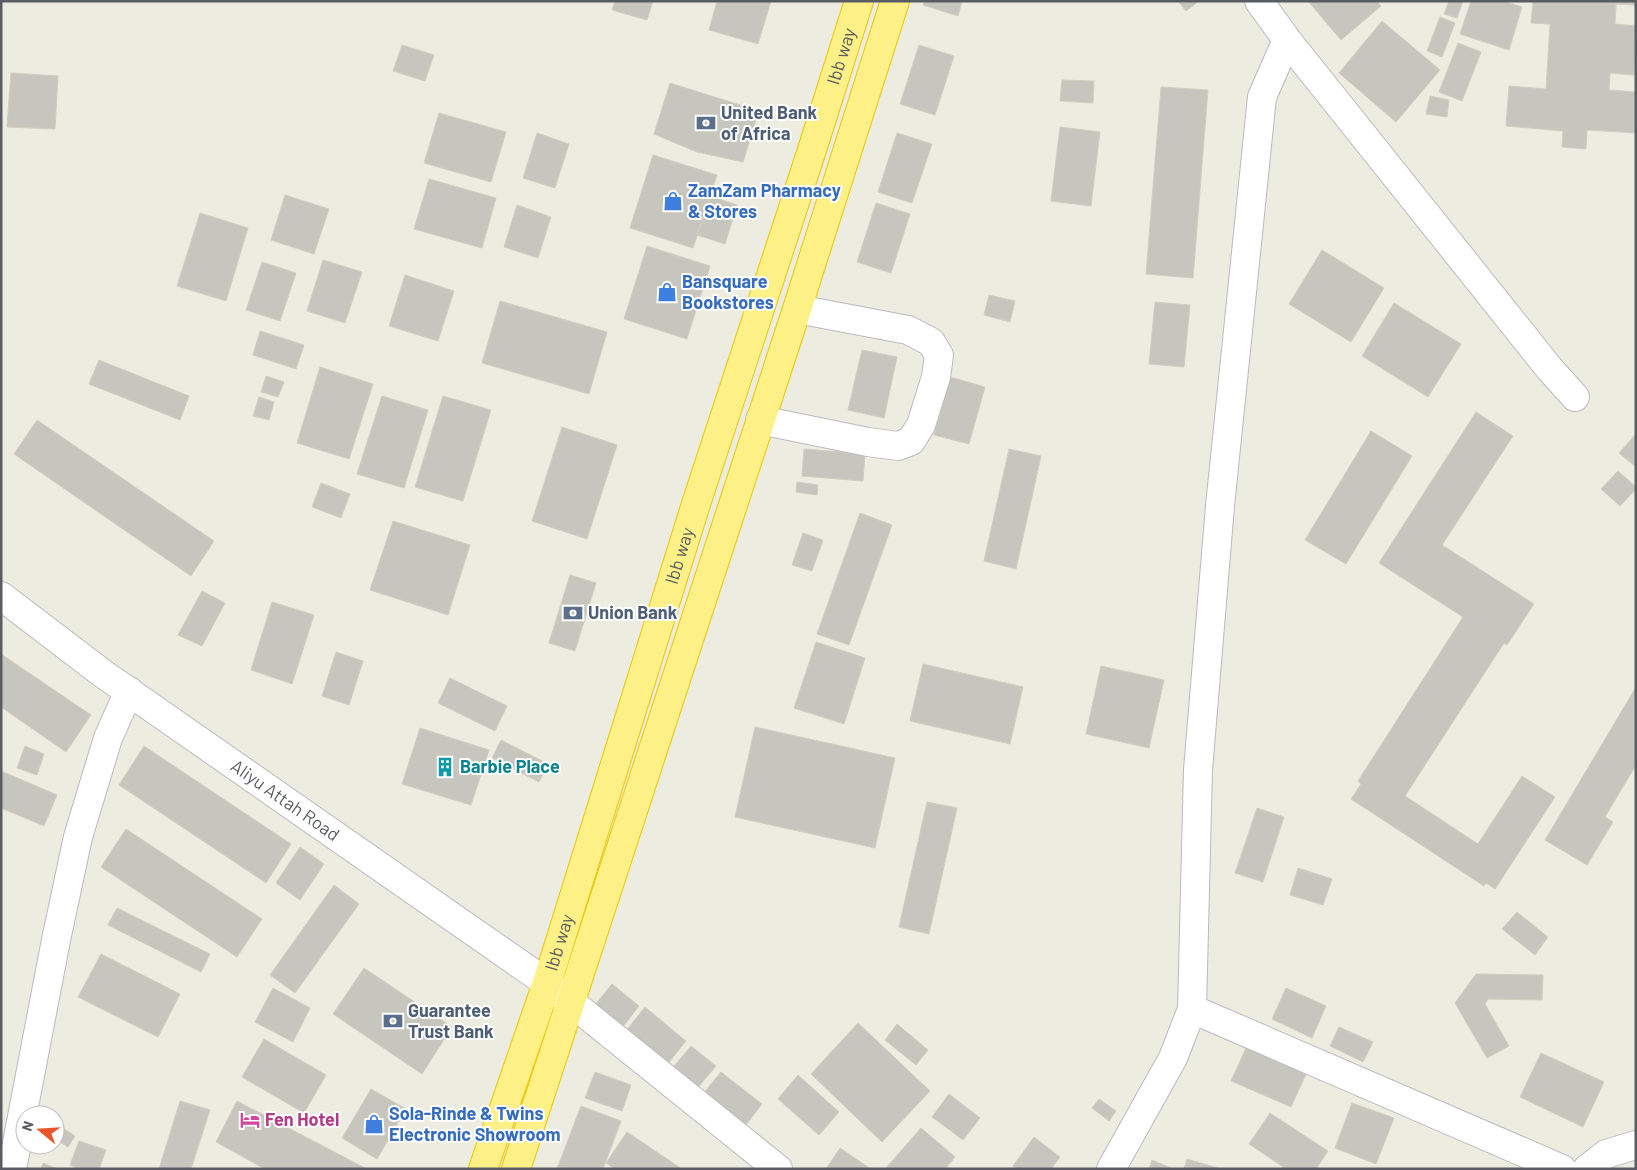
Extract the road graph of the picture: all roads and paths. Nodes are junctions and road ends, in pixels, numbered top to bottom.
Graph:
1 (859, 1) edge
2 (895, 1) edge
3 (1259, 1) edge
4 (1287, 40) junction
5 (796, 309) junction
6 (1575, 397) dead end
7 (760, 420) junction
8 (1, 596) edge
9 (130, 691) junction
10 (547, 984) junction
11 (571, 1003) junction
12 (1192, 1009) junction
13 (1636, 1145) edge
14 (12, 1169) edge
15 (483, 1169) edge
16 (516, 1169) edge
17 (778, 1169) edge
18 (1111, 1169) edge
19 (1562, 1169) edge
20 (1588, 1169) edge

1 - 10 highway, Ibb way
2 - 5 highway
3 - 4 street
4 - 6 street
4 - 12 street
5 - 7 highway
5 - 7 street
7 - 11 highway
8 - 9 street, Aliyu Attah Road
9 - 10 street, Aliyu Attah Road
9 - 14 street
10 - 11 street, Aliyu Attah Road
10 - 15 highway, Ibb way
11 - 16 highway
11 - 17 street, Aliyu Attah Road
12 - 18 street
12 - 19 street
13 - 20 street

